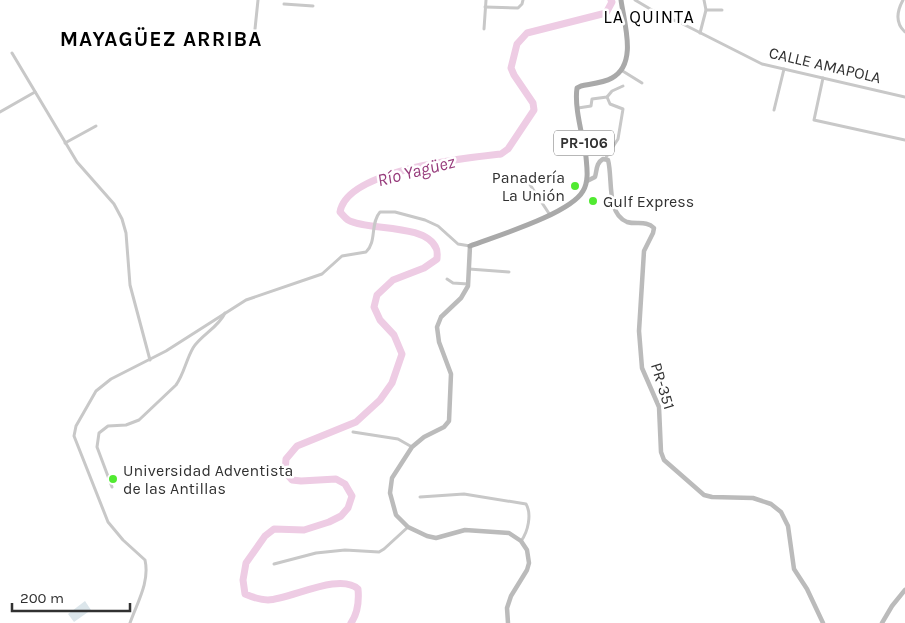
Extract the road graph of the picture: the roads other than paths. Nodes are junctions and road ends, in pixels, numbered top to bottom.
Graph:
1 (258, 0) edge
2 (486, 0) edge
3 (523, 0) edge
4 (621, 0) edge
5 (635, 0) edge
6 (704, 0) edge
7 (903, 0) edge
8 (296, 2) edge
9 (284, 4) dead end
10 (313, 6) dead end
11 (485, 7) junction
12 (706, 10) junction
13 (722, 10) dead end
14 (256, 29) dead end
15 (484, 29) dead end
16 (905, 32) edge
17 (700, 33) junction
18 (12, 53) dead end
19 (621, 69) junction
20 (784, 69) junction
21 (823, 78) junction
22 (642, 83) dead end
23 (623, 86) dead end
24 (35, 92) junction
25 (607, 97) junction
26 (905, 97) edge
27 (578, 108) junction
28 (774, 110) dead end
29 (0, 112) edge
30 (96, 126) dead end
31 (905, 140) edge
32 (65, 143) junction
33 (605, 159) junction
34 (523, 174) dead end
35 (587, 181) junction
36 (550, 215) junction
37 (470, 246) junction
38 (469, 269) junction
39 (509, 272) dead end
40 (447, 279) dead end
41 (468, 284) junction
42 (226, 313) junction
43 (150, 360) junction
44 (353, 432) dead end
45 (412, 447) junction
46 (112, 487) dead end
47 (420, 497) dead end
48 (408, 527) junction
49 (521, 541) junction
50 (274, 564) dead end
51 (905, 590) edge
52 (130, 623) edge
53 (508, 623) edge
54 (823, 623) edge
55 (882, 623) edge

1 - 14 street
2 - 11 street
3 - 11 street
4 - 19 main road
5 - 17 street, CALLE AMAPOLA
6 - 12 street
7 - 16 street
8 - 9 street
8 - 10 street
11 - 15 street
12 - 13 street
12 - 17 street
17 - 20 street, CALLE AMAPOLA
18 - 24 street
19 - 22 street
19 - 27 main road, PR-106
20 - 21 street, CALLE AMAPOLA
20 - 28 street
21 - 26 street, CALLE AMAPOLA
21 - 31 street
23 - 25 street
24 - 29 street
24 - 32 street
25 - 27 street
25 - 33 street
27 - 35 main road, PR-106
30 - 32 street
32 - 43 street
33 - 35 street
33 - 54 street, PR-351 / PR-351
34 - 36 street
35 - 36 main road
36 - 37 main road
37 - 38 street
37 - 42 street
38 - 39 street
38 - 41 street
40 - 41 street
41 - 45 street
42 - 43 street
42 - 46 street
43 - 52 street
44 - 45 street
45 - 48 street
47 - 49 street
48 - 49 street
48 - 50 street
49 - 53 street
51 - 55 street

